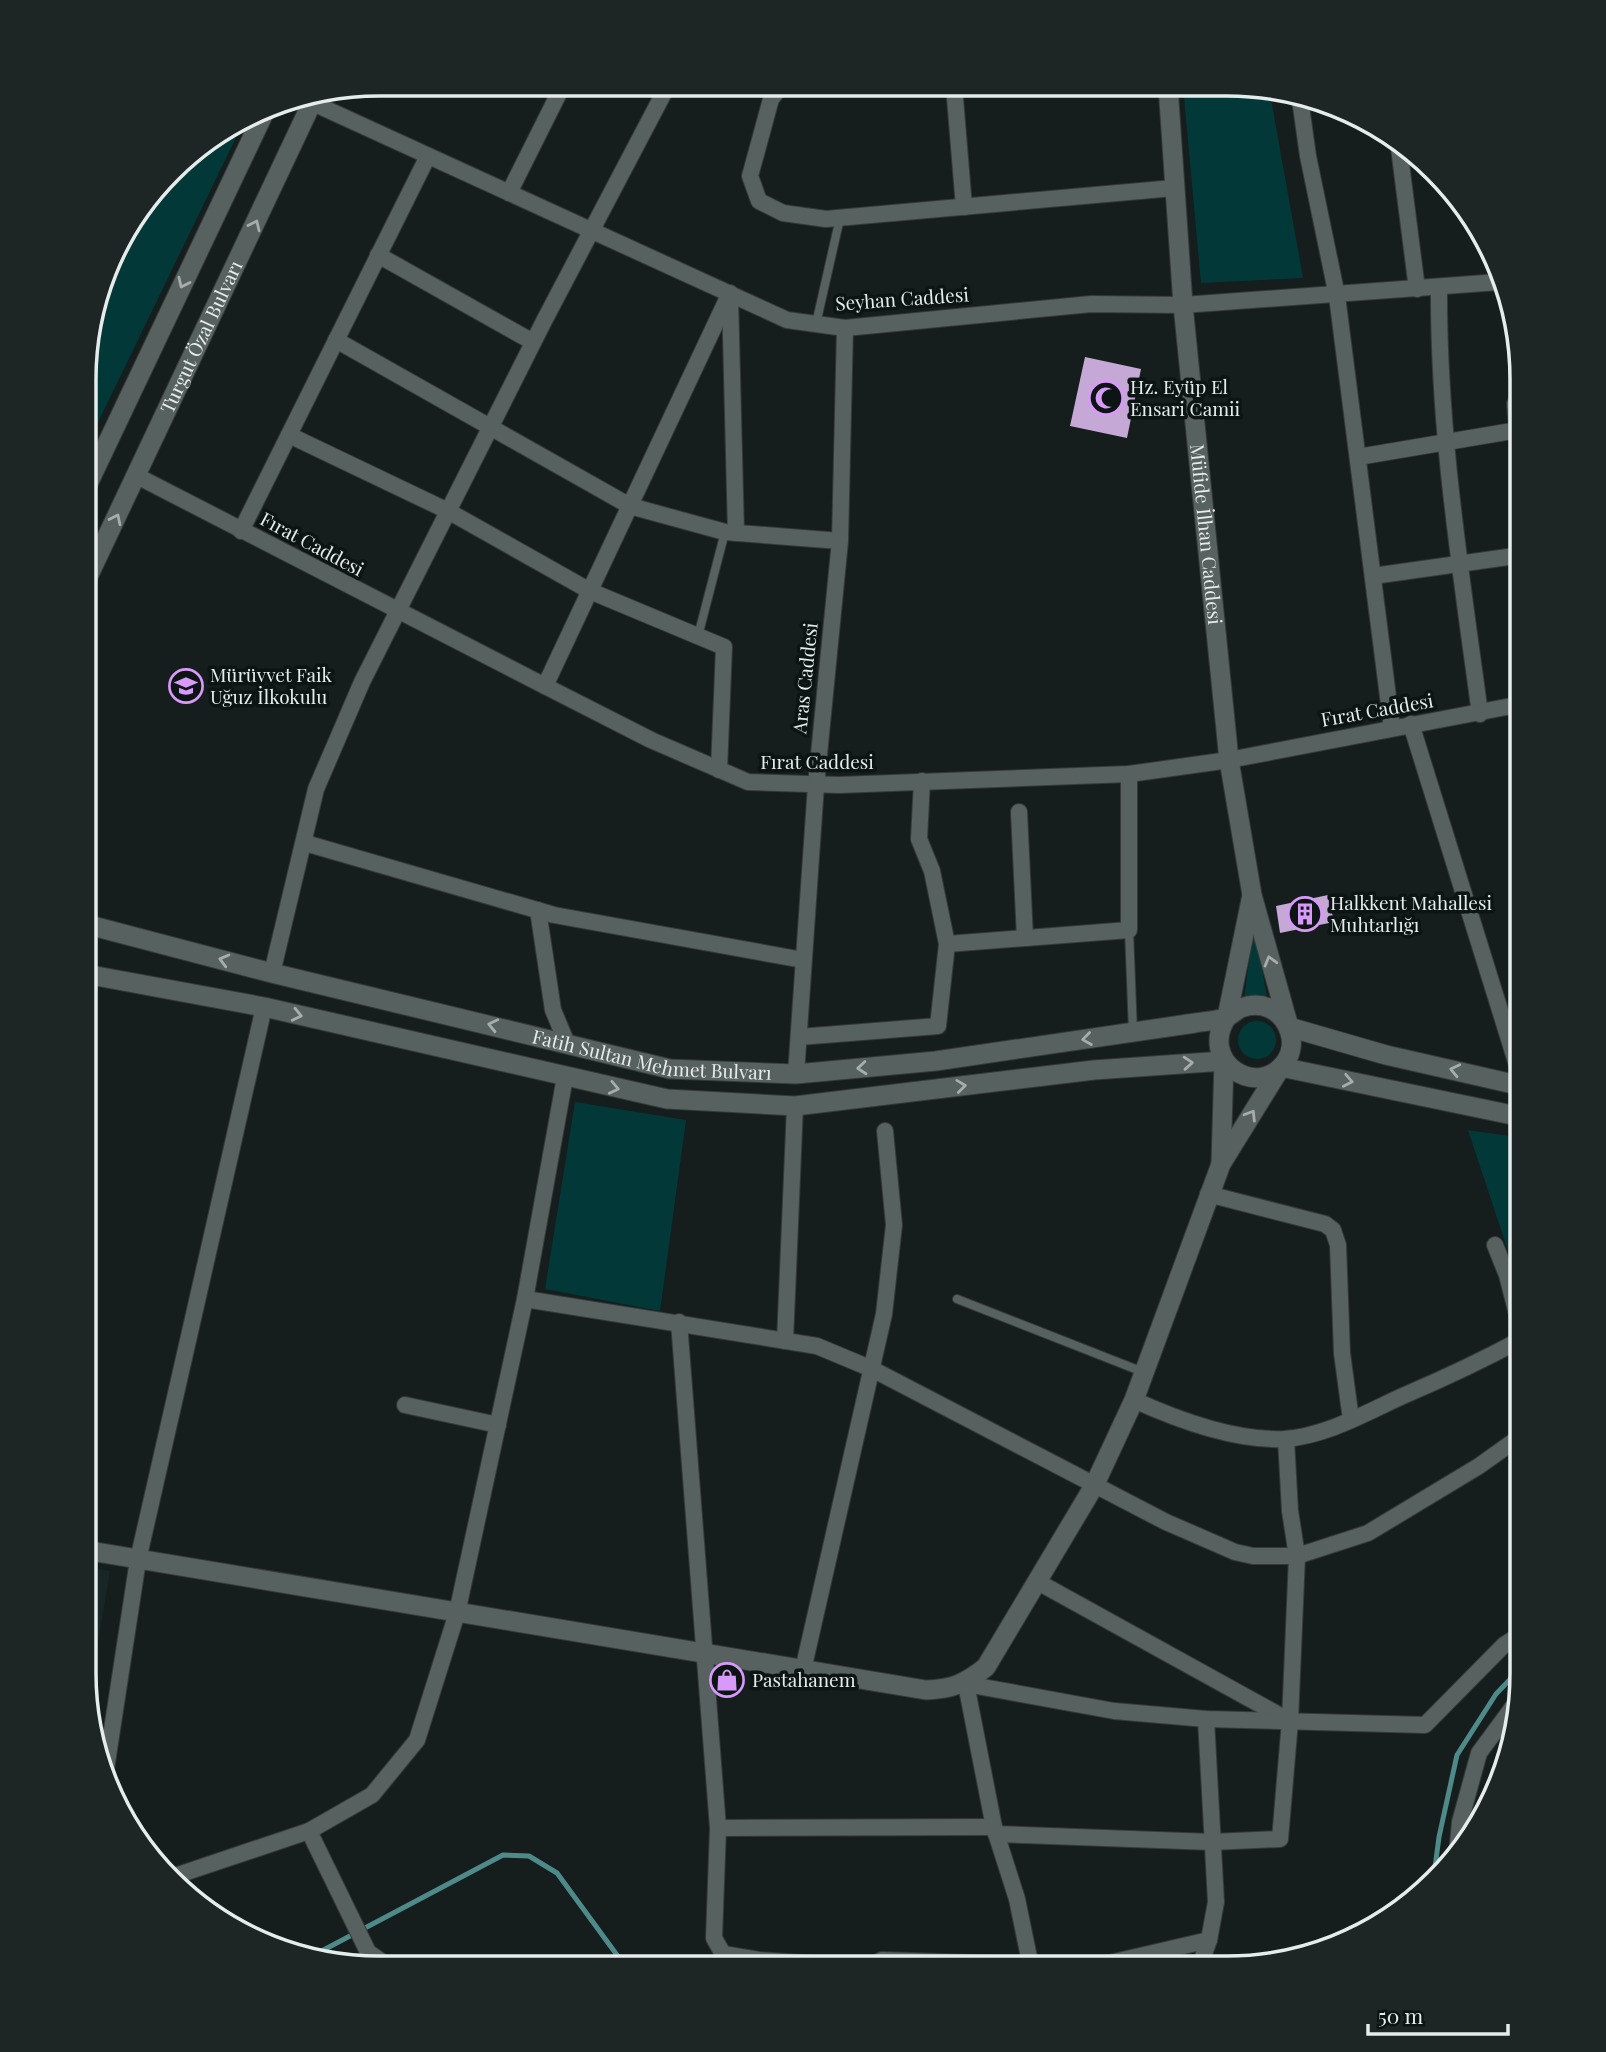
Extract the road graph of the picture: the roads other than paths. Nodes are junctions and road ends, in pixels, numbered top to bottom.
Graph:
1 (555, 96) edge
2 (662, 96) edge
3 (772, 96) edge
4 (955, 96) edge
5 (1169, 96) edge
6 (321, 103) edge
7 (311, 105) edge
8 (1301, 106) edge
9 (259, 123) edge
10 (428, 156) junction
11 (1400, 156) edge
12 (1174, 188) junction
13 (509, 193) junction
14 (964, 207) junction
15 (840, 218) junction
16 (592, 231) junction
17 (378, 256) junction
18 (1493, 283) edge
19 (1439, 288) junction
20 (1417, 289) junction
21 (730, 293) junction
22 (1337, 296) junction
23 (1183, 305) junction
24 (816, 324) junction
25 (845, 328) junction
26 (336, 340) junction
27 (533, 342) junction
28 (492, 425) junction
29 (1510, 431) edge
30 (289, 435) junction
31 (1446, 441) junction
32 (96, 457) edge
33 (1357, 457) junction
34 (137, 476) junction
35 (630, 506) junction
36 (448, 512) junction
37 (241, 531) junction
38 (731, 533) junction
39 (840, 541) junction
40 (1510, 557) edge
41 (96, 560) edge
42 (1460, 563) junction
43 (1373, 576) junction
44 (590, 591) junction
45 (397, 612) junction
46 (698, 636) junction
47 (545, 687) junction
48 (1510, 707) edge
49 (1480, 714) junction
50 (1410, 724) junction
51 (1392, 728) junction
52 (1229, 760) junction
53 (719, 770) junction
54 (1129, 774) junction
55 (922, 781) junction
56 (816, 785) junction
57 (1019, 812) dead end
58 (305, 843) junction
59 (1252, 895) junction
60 (538, 910) junction
61 (96, 927) edge
62 (1129, 930) junction
63 (1025, 938) junction
64 (947, 944) junction
65 (803, 960) junction
66 (272, 973) junction
67 (96, 976) edge
68 (264, 1007) junction
69 (1227, 1017) junction
70 (1289, 1027) junction
71 (1133, 1032) junction
72 (799, 1037) junction
73 (566, 1041) junction
74 (1510, 1045) edge
75 (1224, 1061) junction
76 (1281, 1067) junction
77 (796, 1074) junction
78 (565, 1077) junction
79 (1510, 1081) edge
80 (795, 1106) junction
81 (1510, 1115) edge
82 (885, 1131) dead end
83 (1220, 1164) junction
84 (1208, 1194) junction
85 (1495, 1245) dead end
86 (1510, 1288) edge
87 (525, 1299) junction
88 (957, 1299) dead end
89 (680, 1322) junction
90 (785, 1341) junction
91 (1510, 1343) edge
92 (872, 1369) junction
93 (1144, 1373) junction
94 (1134, 1400) junction
95 (405, 1405) dead end
96 (1351, 1420) junction
97 (498, 1425) junction
98 (1286, 1439) junction
99 (1510, 1444) edge
100 (1094, 1486) junction
101 (96, 1552) edge
102 (1297, 1556) junction
103 (138, 1560) junction
104 (1038, 1582) junction
105 (457, 1613) junction
106 (1510, 1641) edge
107 (706, 1654) junction
108 (803, 1670) junction
109 (966, 1684) junction
110 (1506, 1717) edge
111 (1206, 1719) junction
112 (1290, 1721) junction
113 (108, 1754) edge
114 (718, 1828) junction
115 (995, 1830) junction
116 (309, 1831) junction
117 (1459, 1834) edge
118 (1212, 1842) junction
119 (180, 1874) edge
120 (1209, 1940) junction
121 (373, 1956) edge
122 (720, 1956) edge
123 (1028, 1956) edge
124 (1140, 1956) edge
125 (1203, 1956) edge

1 - 13 street
2 - 16 street
3 - 15 street
4 - 14 street
5 - 12 street, Müfide İlhan Caddesi
6 - 10 street, Seyhan Caddesi
34 -> 7 street, Turgut Özal Bulvarı
8 - 22 street
9 -> 32 street, Turgut Özal Bulvarı
10 - 13 street, Seyhan Caddesi
10 - 17 street
11 - 20 street
12 - 14 street
12 - 23 street, Müfide İlhan Caddesi
13 - 16 street, Seyhan Caddesi
14 - 15 street
15 - 24 lane
16 - 21 street, Seyhan Caddesi
16 - 27 street
17 - 26 street
17 - 27 street
18 - 19 street, Seyhan Caddesi
19 - 20 street, Seyhan Caddesi
19 - 31 street
20 - 22 street, Seyhan Caddesi
21 - 24 street, Seyhan Caddesi
21 - 35 street
21 - 38 street
22 - 23 street, Seyhan Caddesi
22 - 33 street
23 - 25 street, Seyhan Caddesi
23 - 52 street, Müfide İlhan Caddesi
24 - 25 street, Seyhan Caddesi
25 - 39 street, Aras Caddesi
26 - 28 street
26 - 30 street
27 - 28 street
28 - 35 street
28 - 36 street
29 - 31 street
30 - 36 street
30 - 37 street
31 - 33 street
31 - 42 street
33 - 43 street
34 - 37 street, Fırat Caddesi
41 -> 34 street, Turgut Özal Bulvarı
35 - 38 street
35 - 44 street
36 - 44 street
36 - 45 street
37 - 45 street, Fırat Caddesi
38 - 39 street
38 - 46 lane
39 - 56 street, Aras Caddesi
40 - 42 street
42 - 43 street
42 - 49 street
43 - 51 street
44 - 46 street
44 - 47 street
45 - 47 street, Fırat Caddesi
45 - 58 street
46 - 53 street
47 - 53 street, Fırat Caddesi
48 - 49 street, Fırat Caddesi
49 - 50 street, Fırat Caddesi
50 - 51 street, Fırat Caddesi
50 - 74 street
51 - 52 street, Fırat Caddesi
52 - 54 street, Fırat Caddesi
52 - 59 street, Müfide İlhan Caddesi
53 - 56 street, Fırat Caddesi
54 - 55 street, Fırat Caddesi
54 - 62 street
55 - 56 street, Fırat Caddesi
55 - 64 street
56 - 65 street, Aras Caddesi
57 - 63 street
58 - 60 street
58 - 66 street
59 - 69 street
70 -> 59 street, Müfide İlhan Caddesi
60 - 65 street
60 - 73 street
66 -> 61 street, Fatih Sultan Mehmet Bulvarı
62 - 63 street
62 - 71 lane
63 - 64 street
64 - 72 street
65 - 72 street, Aras Caddesi
73 -> 66 street, Fatih Sultan Mehmet Bulvarı
67 - 68 street, Fatih Sultan Mehmet Bulvarı
68 -> 78 street, Fatih Sultan Mehmet Bulvarı
68 - 103 street
69 - 70 street
69 - 71 street, Fatih Sultan Mehmet Bulvarı
69 - 75 street
70 - 76 street
79 -> 70 street
71 -> 77 street, Fatih Sultan Mehmet Bulvarı
72 - 77 street, Aras Caddesi
73 - 77 street, Fatih Sultan Mehmet Bulvarı
75 - 76 street
80 -> 75 street, Fatih Sultan Mehmet Bulvarı
75 - 83 street
76 -> 81 street
83 -> 76 street
78 -> 80 street, Fatih Sultan Mehmet Bulvarı
78 - 87 street
80 - 90 street
82 - 92 street
83 - 84 street
84 - 93 street
84 - 96 street
85 - 86 street
87 - 89 street
87 - 97 street
88 - 93 lane
89 - 90 street
89 - 107 street
90 - 92 street
91 - 96 street
92 - 100 street
92 - 108 street
93 - 94 street
94 - 98 street
94 - 100 street
95 - 97 street
96 - 98 street
97 - 105 street
98 - 102 street
99 - 102 street
100 - 102 street
100 - 104 street
101 - 103 street
102 - 112 street
103 - 105 street
103 - 113 street
104 - 109 street
104 - 112 street
105 - 107 street
105 - 116 street
106 - 112 street
107 - 108 street
107 - 114 street
108 - 109 street
109 - 111 street
109 - 115 street
110 - 117 street
111 - 112 street
111 - 118 street
112 - 118 street
114 - 115 street
114 - 122 street
115 - 118 street
115 - 123 street
116 - 119 street
116 - 121 street
118 - 120 street
120 - 124 street
120 - 125 street

